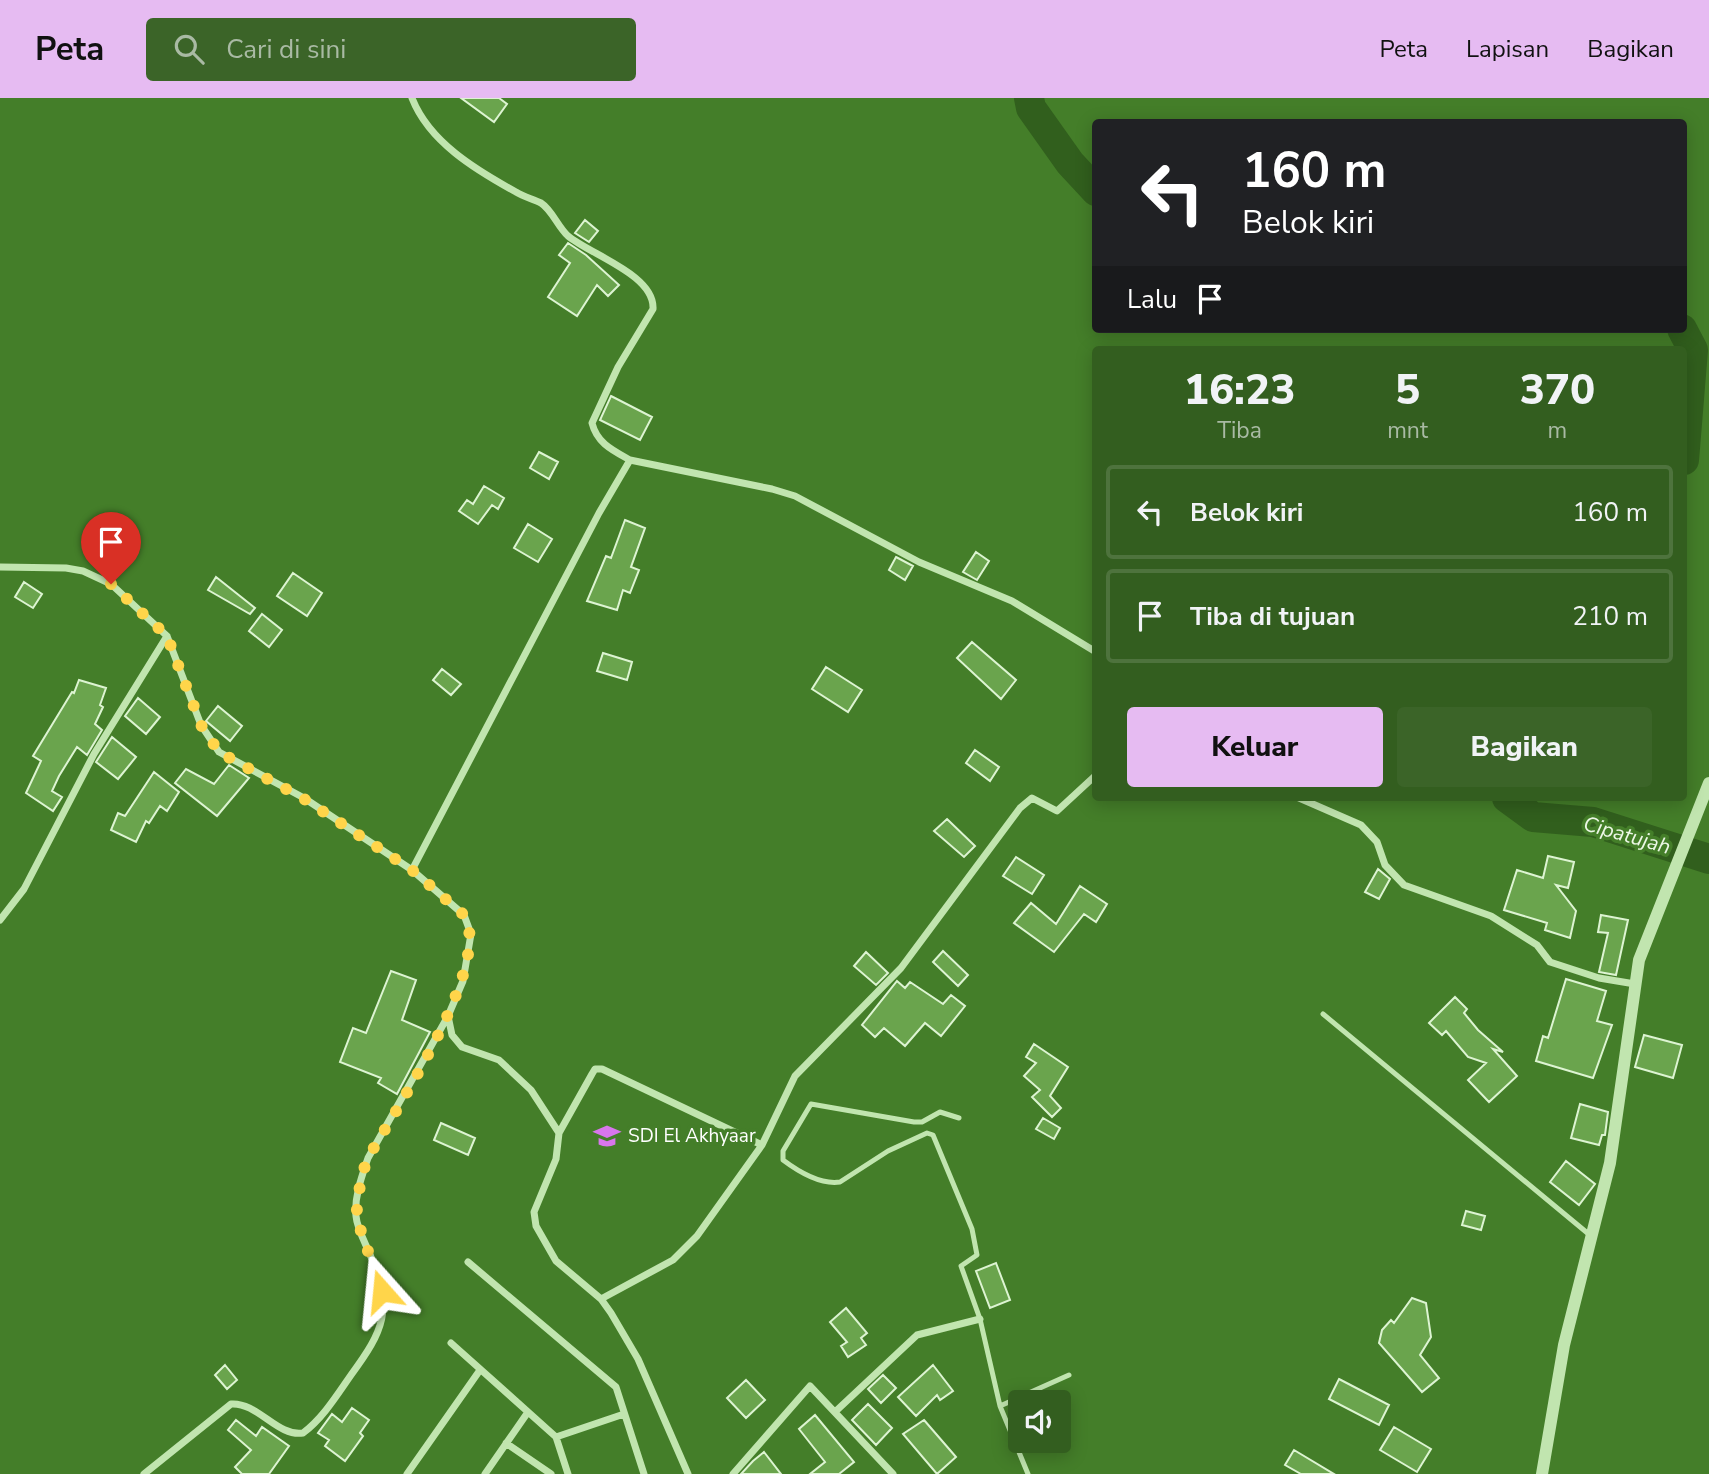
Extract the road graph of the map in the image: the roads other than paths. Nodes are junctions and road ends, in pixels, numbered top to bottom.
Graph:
1 (412, 98) edge
2 (629, 460) junction
3 (0, 567) edge
4 (167, 636) junction
5 (1092, 650) edge
6 (1092, 779) edge
7 (1709, 783) edge
8 (1306, 801) edge
9 (412, 870) junction
10 (0, 920) edge
11 (1635, 984) junction
12 (1323, 1014) dead end
13 (448, 1016) junction
14 (959, 1118) dead end
15 (559, 1133) junction
16 (762, 1145) junction
17 (1591, 1236) junction
18 (468, 1262) dead end
19 (601, 1299) junction
20 (980, 1319) junction
21 (451, 1343) dead end
22 (480, 1370) junction
23 (1069, 1375) dead end
24 (1000, 1406) junction
25 (836, 1411) junction
26 (528, 1412) junction
27 (624, 1414) junction
28 (556, 1437) junction
29 (506, 1443) junction
30 (144, 1474) edge
31 (407, 1474) edge
32 (485, 1474) edge
33 (551, 1474) edge
34 (568, 1474) edge
35 (644, 1474) edge
36 (688, 1474) edge
37 (733, 1474) edge
38 (893, 1474) edge
39 (1028, 1474) edge
40 (1542, 1474) edge

1 - 2 street
2 - 5 street
2 - 9 street
3 - 4 street
4 - 9 street
4 - 10 street
6 - 16 street
7 - 11 street
8 - 11 street
9 - 13 street
11 - 17 street
12 - 17 lane
13 - 15 street
13 - 30 street
14 - 20 lane
15 - 16 street
15 - 19 street
16 - 19 street
17 - 40 street
18 - 27 street
19 - 36 street
20 - 24 lane
20 - 25 street
21 - 22 street
22 - 26 street
22 - 31 street
23 - 24 lane
24 - 39 lane
25 - 37 street
25 - 38 street
26 - 28 street
26 - 29 street
27 - 28 street
27 - 35 street
28 - 34 street
29 - 32 street
29 - 33 street

